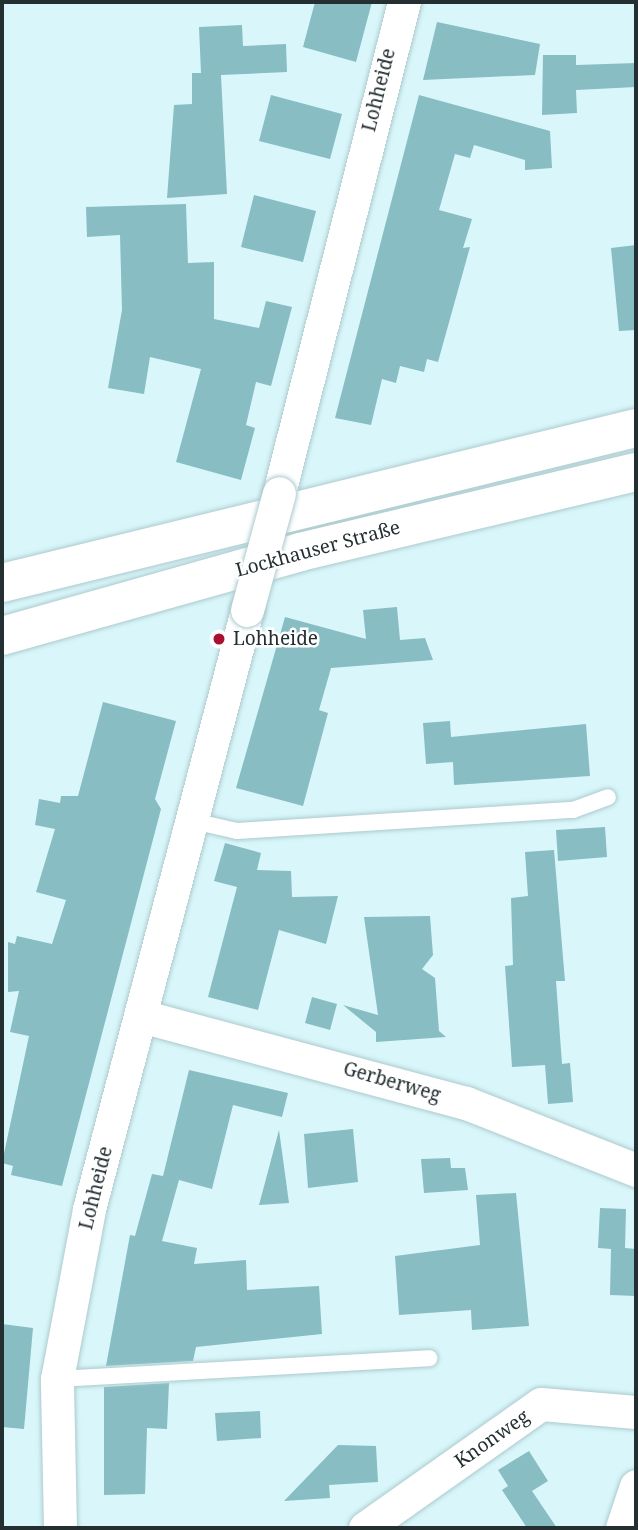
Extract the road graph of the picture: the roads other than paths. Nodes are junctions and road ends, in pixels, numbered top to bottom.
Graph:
1 (404, 2) edge
2 (636, 429) edge
3 (636, 472) edge
4 (2, 583) edge
5 (2, 636) edge
6 (608, 797) dead end
7 (193, 821) junction
8 (141, 1016) junction
9 (636, 1170) edge
10 (429, 1358) dead end
11 (57, 1378) junction
12 (636, 1412) edge
13 (636, 1486) edge
14 (61, 1528) edge
15 (365, 1528) edge
16 (622, 1528) edge

1 - 7 street, Lohheide, bridge
2 - 4 main road
3 - 5 main road, Lockhauser Straße
6 - 7 lane
7 - 8 street, Lohheide
8 - 9 street, Gerberweg
8 - 11 street, Lohheide
10 - 11 lane
11 - 14 street, Lohheide
12 - 15 street, Knonweg
13 - 16 street

